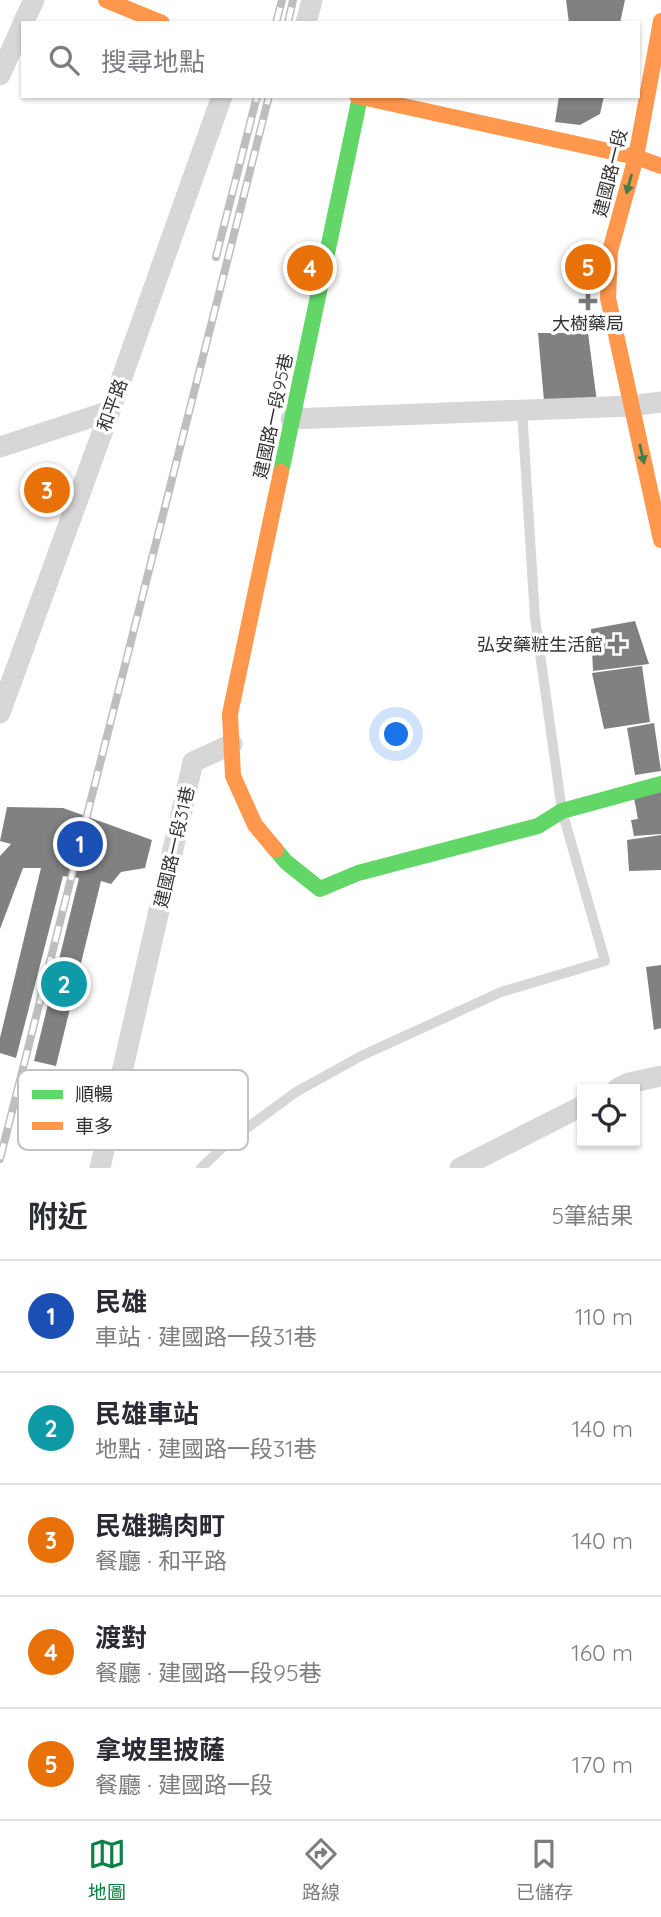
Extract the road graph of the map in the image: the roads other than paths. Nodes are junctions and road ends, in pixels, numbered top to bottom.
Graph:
1 (34, 0) edge
2 (106, 0) edge
3 (312, 0) edge
4 (24, 21) edge
5 (157, 21) edge
6 (307, 21) edge
7 (661, 21) edge
8 (21, 28) edge
9 (0, 75) edge
10 (221, 98) edge
11 (359, 98) edge
12 (364, 98) edge
13 (636, 157) junction
14 (661, 166) edge
15 (661, 402) edge
16 (631, 406) junction
17 (110, 411) junction
18 (522, 411) junction
19 (292, 419) junction
20 (0, 447) edge
21 (661, 540) edge
22 (0, 713) edge
23 (232, 744) junction
24 (661, 783) edge
25 (562, 811) junction
26 (122, 1070) edge
27 (661, 1076) edge
28 (627, 1084) edge
29 (577, 1110) edge
30 (248, 1127) edge
31 (104, 1150) edge
32 (220, 1150) edge
33 (100, 1168) edge
34 (201, 1168) edge
35 (460, 1168) edge

1 - 4 street
2 - 5 street
3 - 6 street
7 - 13 street, 建國路一段
8 - 9 street
10 - 17 street, 和平路
11 - 19 street, 建國路一段95巷
12 - 13 street
13 - 14 street
13 -> 16 street, 建國路一段
15 - 16 street
16 - 18 street
16 -> 21 street, 建國路一段
17 - 20 street
17 - 22 street, 和平路
18 - 19 street
18 - 25 lane
19 - 23 street, 建國路一段95巷
23 - 25 street
23 - 26 street, 建國路一段31巷
24 - 25 street
25 - 30 lane
27 - 28 street
29 - 35 street
31 - 33 street, 建國路一段31巷
32 - 34 lane

